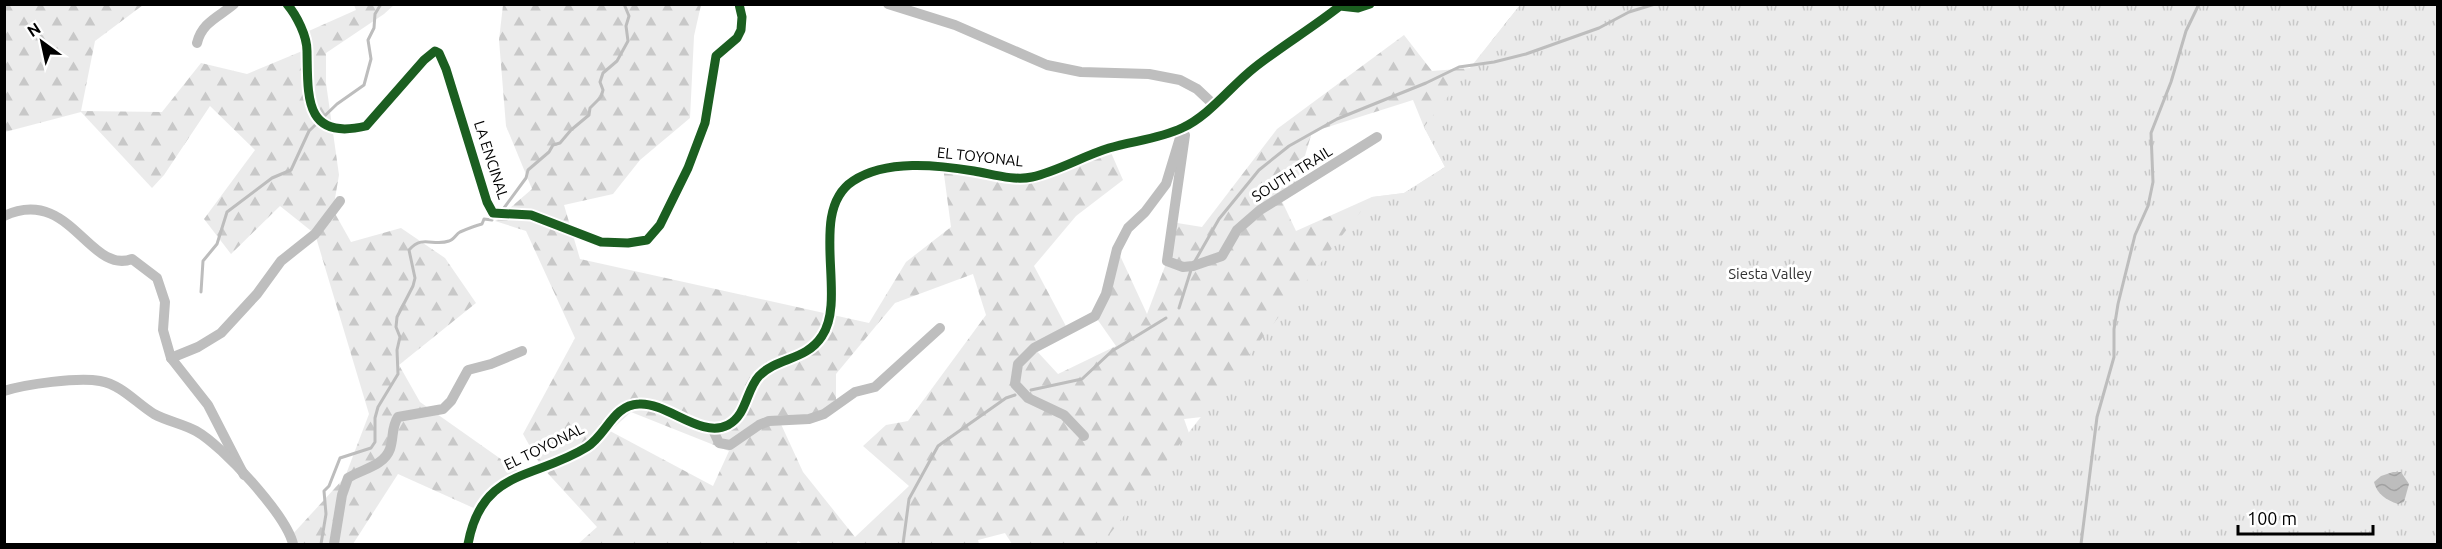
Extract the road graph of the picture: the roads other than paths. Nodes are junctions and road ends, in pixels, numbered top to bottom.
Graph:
1 (234, 4) edge
2 (287, 4) edge
3 (739, 4) edge
4 (888, 4) edge
5 (1370, 4) edge
6 (197, 43) dead end
7 (1214, 105) junction
8 (1183, 128) junction
9 (1377, 137) dead end
10 (340, 201) dead end
11 (4, 216) edge
12 (940, 328) dead end
13 (522, 351) dead end
14 (171, 358) junction
15 (4, 391) edge
16 (712, 428) junction
17 (1084, 436) dead end
18 (244, 475) junction
19 (293, 544) edge
20 (334, 544) edge
21 (468, 544) edge

1 - 6 street
2 - 3 street, LA ENCINAL
4 - 7 street
5 - 7 street, EL TOYONAL
7 - 8 street, EL TOYONAL
8 - 9 street, SOUTH TRAIL
8 - 16 street, EL TOYONAL
8 - 17 street
10 - 14 street
11 - 14 street
12 - 16 street
13 - 20 street
14 - 18 street
15 - 18 street
16 - 21 street, EL TOYONAL
18 - 19 street

